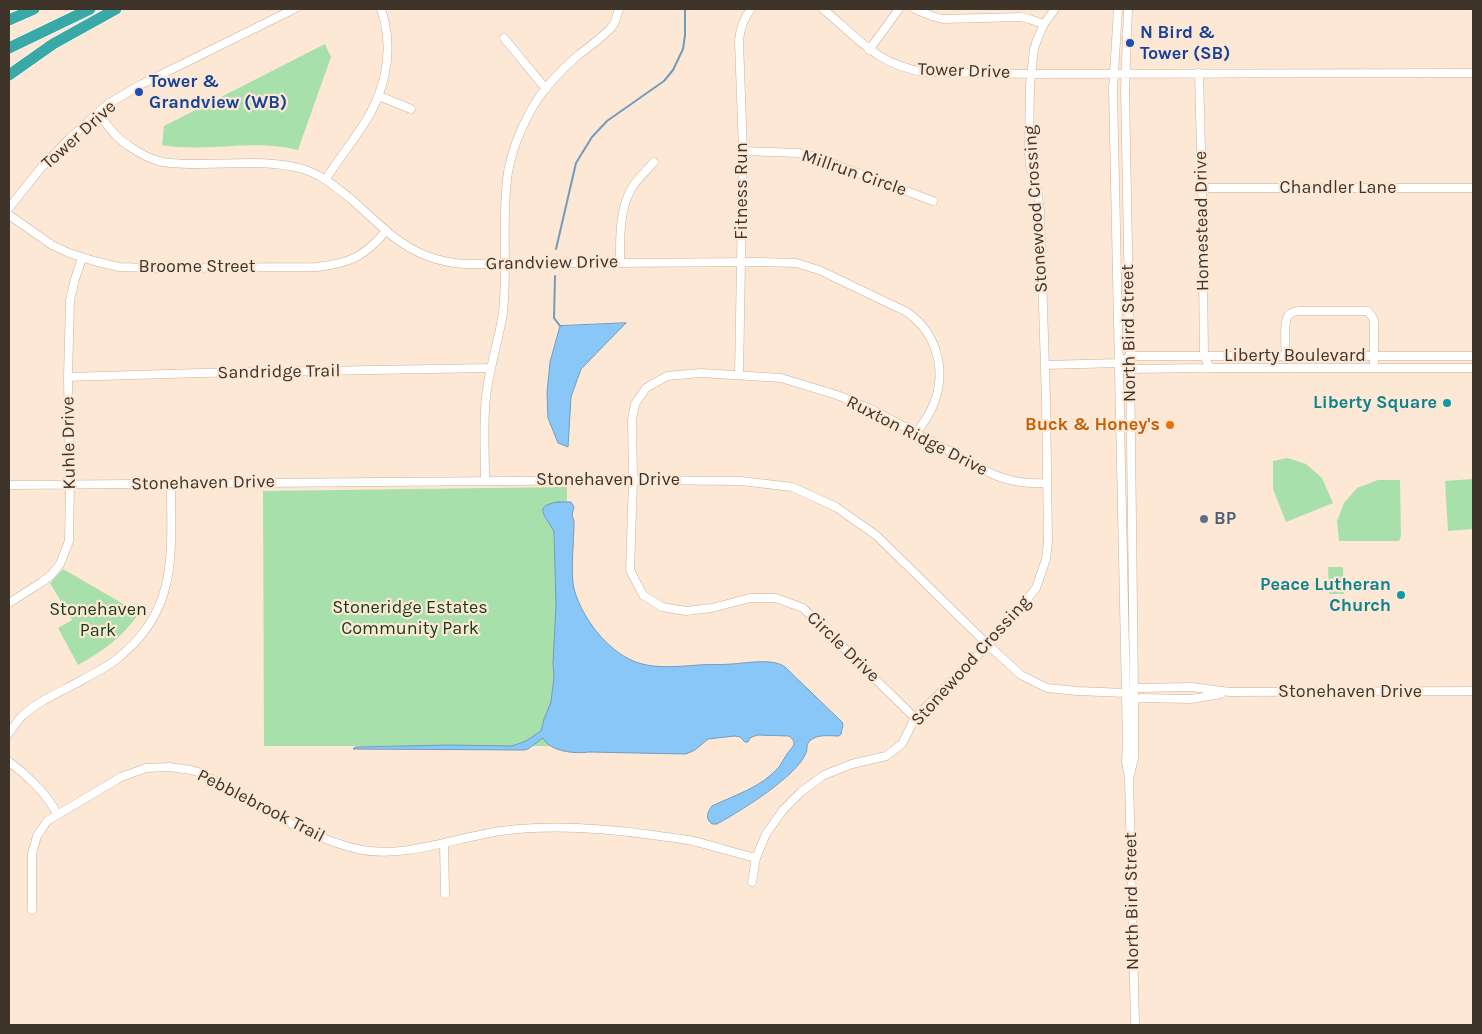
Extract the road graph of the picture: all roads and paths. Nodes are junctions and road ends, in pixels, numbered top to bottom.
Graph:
1 (34, 9) edge
2 (90, 9) edge
3 (116, 9) edge
4 (294, 9) edge
5 (381, 9) edge
6 (619, 9) edge
7 (751, 9) edge
8 (823, 9) edge
9 (899, 9) edge
10 (915, 9) edge
11 (1055, 9) edge
12 (1118, 9) edge
13 (1128, 9) edge
14 (9, 20) edge
15 (1044, 24) junction
16 (504, 38) dead end
17 (9, 48) edge
18 (869, 50) junction
19 (1114, 73) junction
20 (1199, 73) junction
21 (1031, 74) junction
22 (1125, 74) junction
23 (1473, 74) edge
24 (9, 75) edge
25 (546, 89) junction
26 (379, 96) junction
27 (411, 109) dead end
28 (98, 113) junction
29 (743, 151) junction
30 (654, 162) dead end
31 (326, 179) junction
32 (1202, 188) junction
33 (1473, 188) edge
34 (933, 201) dead end
35 (9, 208) edge
36 (9, 215) edge
37 (386, 231) junction
38 (82, 258) junction
39 (742, 262) junction
40 (620, 263) junction
41 (506, 264) junction
42 (1130, 356) junction
43 (1204, 356) junction
44 (1286, 356) junction
45 (1374, 356) junction
46 (1473, 356) edge
47 (1119, 363) junction
48 (1045, 365) junction
49 (490, 368) junction
50 (1210, 368) junction
51 (1286, 368) junction
52 (1374, 368) junction
53 (1473, 368) edge
54 (1130, 369) junction
55 (739, 375) junction
56 (68, 377) junction
57 (916, 434) junction
58 (485, 480) junction
59 (633, 480) junction
60 (171, 483) junction
61 (1048, 483) junction
62 (70, 484) junction
63 (9, 486) edge
64 (9, 603) edge
65 (988, 645) junction
66 (1230, 692) junction
67 (1472, 692) edge
68 (1132, 693) junction
69 (916, 718) junction
70 (9, 734) edge
71 (9, 762) edge
72 (57, 814) junction
73 (444, 844) junction
74 (756, 858) junction
75 (752, 882) dead end
76 (445, 894) dead end
77 (32, 910) dead end
78 (1135, 1025) edge

1 - 14 highway
2 - 17 highway
3 - 24 highway
4 - 28 street, Tower Drive
5 - 26 street
6 - 25 street
7 - 29 street, Fitness Run
8 - 18 street, Tower Drive
9 - 18 street
10 - 15 street
11 - 15 street, Stonewood Crossing
12 - 19 street, North Bird Street
13 - 22 street, North Bird Street
15 - 21 street, Stonewood Crossing
16 - 25 street
18 - 21 street, Tower Drive
19 - 21 street, Tower Drive
19 - 22 street, Tower Drive
19 - 47 street, North Bird Street
20 - 22 street, Tower Drive
20 - 23 street, Tower Drive
20 - 32 street, Homestead Drive
21 - 48 street, Stonewood Crossing
22 - 42 street, North Bird Street
25 - 41 street
26 - 27 street
26 - 31 street
28 - 31 street, Grandview Drive
28 - 35 street, Tower Drive
29 - 34 street, Millrun Circle
29 - 39 street, Fitness Run
30 - 40 street
31 - 37 street, Grandview Drive
32 - 33 street, Chandler Lane
32 - 43 street, Homestead Drive
36 - 38 street, Broome Street
37 - 38 street, Broome Street
37 - 41 street, Grandview Drive
38 - 56 street, Kuhle Drive
39 - 40 street, Grandview Drive
39 - 55 street, Fitness Run
39 - 57 street, Grandview Drive
40 - 41 street, Grandview Drive
41 - 49 street
42 - 43 street, Liberty Boulevard
42 - 47 street
42 - 54 street, North Bird Street
43 - 44 street, Liberty Boulevard
43 - 50 street, Homestead Drive
44 - 45 street, Liberty Boulevard
44 - 45 street
44 - 51 street
45 - 46 street, Liberty Boulevard
45 - 52 street
47 - 48 street
47 - 54 street, Liberty Boulevard
47 - 68 street, North Bird Street
48 - 61 street, Stonewood Crossing
49 - 56 street, Sandridge Trail
49 - 58 street
50 - 51 street, Liberty Boulevard
50 - 54 street, Liberty Boulevard
51 - 52 street, Liberty Boulevard
52 - 53 street, Liberty Boulevard
54 - 68 street, North Bird Street
55 - 57 street, Ruxton Ridge Drive
55 - 59 street, Ruxton Ridge Drive
56 - 62 street, Kuhle Drive
57 - 61 street, Ruxton Ridge Drive
58 - 59 street, Stonehaven Drive
58 - 60 street, Stonehaven Drive
59 - 65 street, Stonehaven Drive
59 - 69 street, Circle Drive
60 - 62 street, Stonehaven Drive
60 - 70 street
61 - 65 street, Stonewood Crossing
62 - 63 street, Stonehaven Drive
62 - 64 street, Kuhle Drive
65 - 68 street, Stonehaven Drive
65 - 69 street, Stonewood Crossing
66 - 67 street, Stonehaven Drive
66 - 68 street, Stonehaven Drive
66 - 68 street, Stonehaven Drive
68 - 78 street, North Bird Street
69 - 74 street, Stonewood Crossing
71 - 72 street
72 - 73 street, Pebblebrook Trail
72 - 77 street, Pebblebrook Trail
73 - 74 street, Pebblebrook Trail
73 - 76 street
74 - 75 street, Stonewood Crossing

